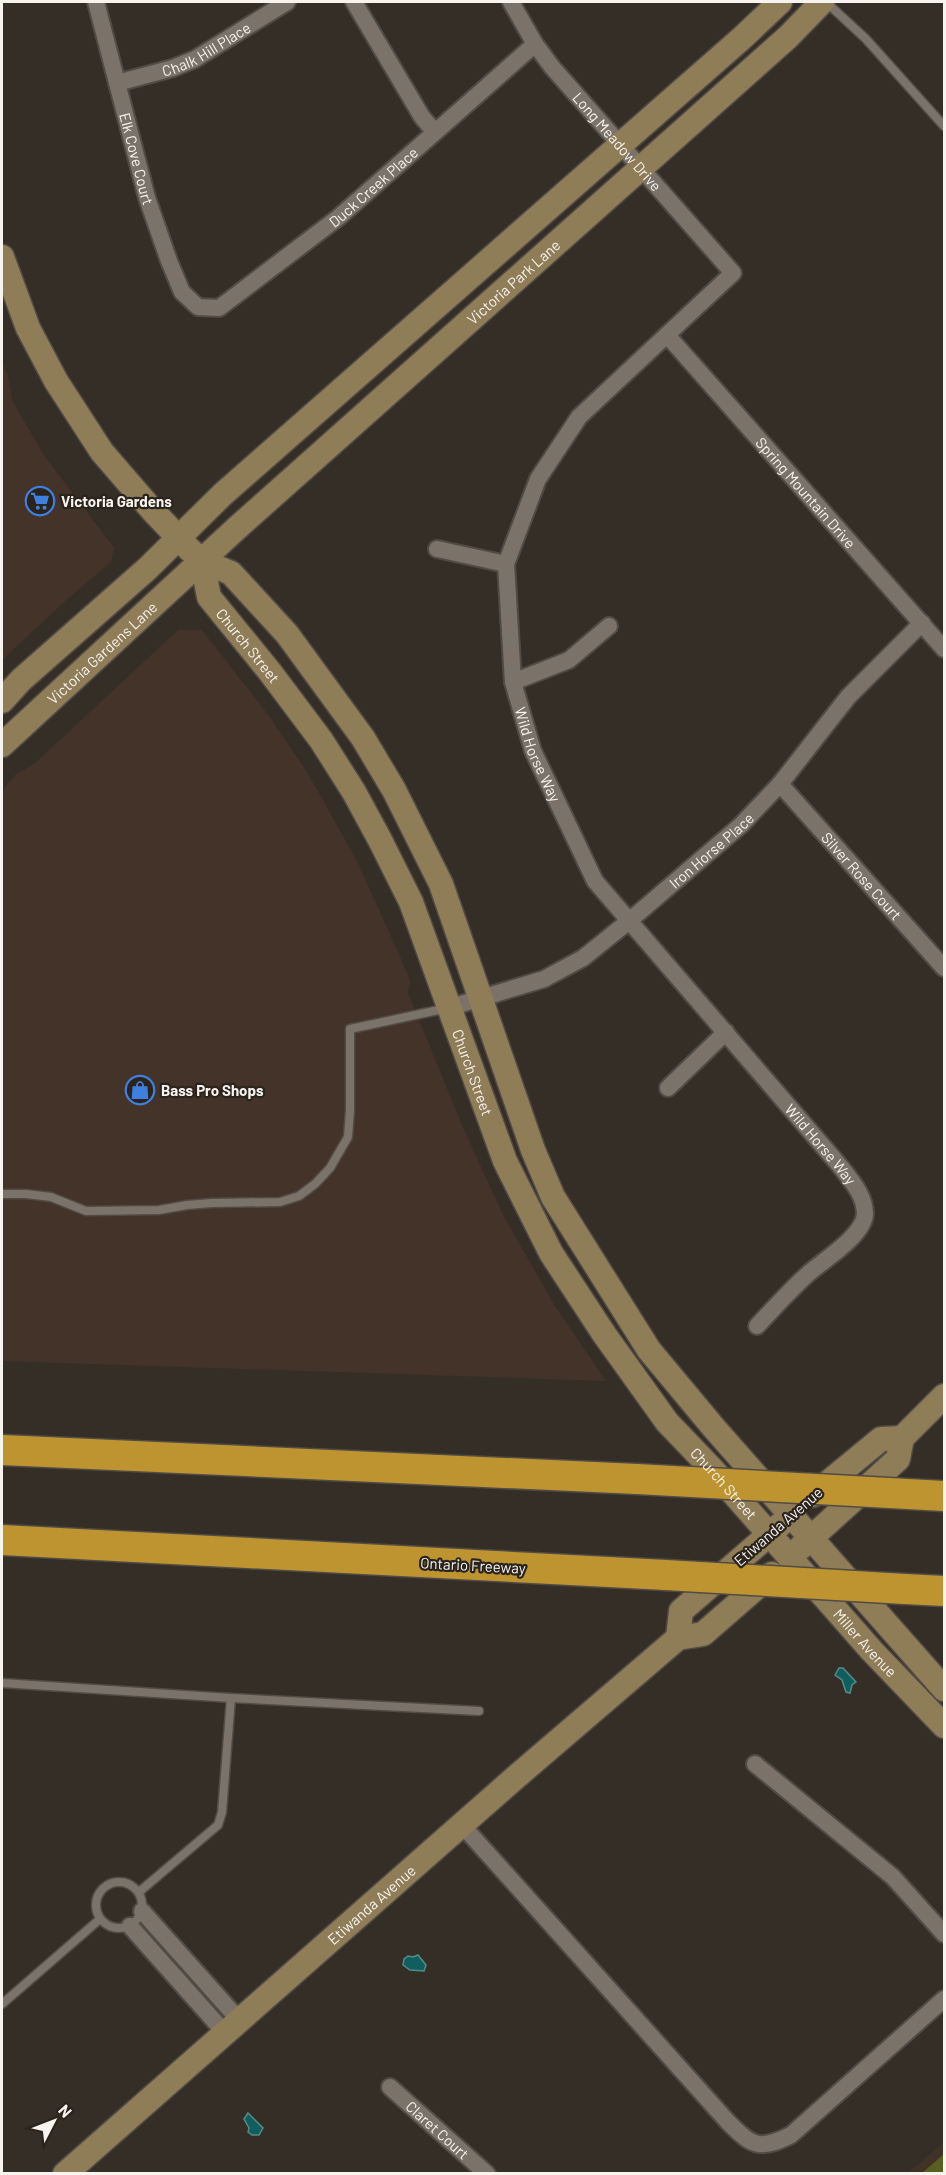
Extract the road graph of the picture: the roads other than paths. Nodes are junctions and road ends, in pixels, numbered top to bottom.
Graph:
1 (96, 2) edge
2 (287, 2) edge
3 (354, 2) edge
4 (511, 2) edge
5 (780, 2) edge
6 (824, 2) edge
7 (535, 44) junction
8 (117, 83) junction
9 (945, 126) edge
10 (434, 131) junction
11 (619, 145) junction
12 (640, 169) junction
13 (3, 267) edge
14 (733, 273) joint
15 (198, 307) joint
16 (667, 335) junction
17 (178, 538) junction
18 (437, 549) dead end
19 (202, 561) junction
20 (506, 564) junction
21 (922, 623) junction
22 (609, 626) dead end
23 (945, 649) edge
24 (513, 682) junction
25 (2, 701) edge
26 (2, 745) edge
27 (780, 784) junction
28 (629, 921) junction
29 (945, 968) edge
30 (481, 998) junction
31 (448, 1008) junction
32 (726, 1032) junction
33 (668, 1088) dead end
34 (2, 1194) edge
35 (757, 1326) dead end
36 (945, 1396) edge
37 (902, 1438) junction
38 (2, 1450) edge
39 (945, 1496) edge
40 (792, 1514) junction
41 (770, 1534) junction
42 (811, 1537) junction
43 (2, 1540) edge
44 (790, 1557) junction
45 (945, 1591) edge
46 (678, 1638) junction
47 (2, 1683) edge
48 (945, 1689) edge
49 (231, 1698) junction
50 (479, 1712) dead end
51 (945, 1726) edge
52 (755, 1764) dead end
53 (462, 1825) junction
54 (139, 1892) junction
55 (142, 1911) junction
56 (100, 1919) junction
57 (130, 1926) junction
58 (945, 1934) edge
59 (945, 2000) edge
60 (2, 2004) edge
61 (233, 2027) junction
62 (390, 2087) dead end
63 (65, 2174) edge
64 (487, 2174) edge

1 - 8 street, Elk Cove Court
2 - 8 street, Chalk Hill Place
3 - 10 street
4 - 7 street, Long Meadow Drive
5 - 11 main road, Victoria Park Lane
6 - 9 lane
6 - 12 main road, Victoria Park Lane
7 - 10 street, Duck Creek Place
7 - 11 street, Long Meadow Drive
8 - 15 street, Elk Cove Court
10 - 15 street, Duck Creek Place
11 - 12 street, Long Meadow Drive
11 - 17 main road, Victoria Park Lane
12 - 14 street, Long Meadow Drive
12 - 19 main road, Victoria Park Lane
13 - 17 main road, Church Street
14 - 16 street, Wild Horse Way
16 - 20 street, Wild Horse Way
16 - 21 street, Spring Mountain Drive
17 - 19 main road, Church Street
17 - 25 main road, Victoria Gardens Lane
18 - 20 street
19 - 26 main road, Victoria Gardens Lane
19 - 30 main road, Church Street
19 - 31 main road, Church Street
20 - 24 street, Wild Horse Way
21 - 23 street, Spring Mountain Drive
21 - 27 street, Iron Horse Place
22 - 24 street
24 - 28 street, Wild Horse Way
27 - 28 street, Iron Horse Place
27 - 29 street, Silver Rose Court
28 - 30 street, Iron Horse Place
28 - 32 street, Wild Horse Way
30 - 31 street, Iron Horse Place
30 - 40 main road, Church Street
31 - 34 lane
31 - 41 main road, Church Street
32 - 33 street
32 - 35 street, Wild Horse Way
36 - 37 main road, Etiwanda Avenue
37 - 40 main road, Etiwanda Avenue
37 - 42 main road, Etiwanda Avenue
38 - 39 highway, bridge
40 - 41 main road, Etiwanda Avenue
40 - 42 main road, Church Street
41 - 44 main road, Church Street
41 - 46 main road, Etiwanda Avenue
42 - 44 main road, Etiwanda Avenue
42 - 48 main road, Miller Avenue
43 - 45 highway, Ontario Freeway, bridge
44 - 46 main road, Etiwanda Avenue
44 - 51 main road, Miller Avenue
46 - 53 main road, Etiwanda Avenue
47 - 49 lane
49 - 50 lane
49 - 54 lane
52 - 58 street
53 - 59 street
53 - 61 main road, Etiwanda Avenue
54 - 55 lane
54 - 56 lane
55 - 57 lane
55 - 61 street
56 - 57 lane
56 - 60 lane
57 - 61 street
61 - 63 main road, Etiwanda Avenue
62 - 64 street, Claret Court

